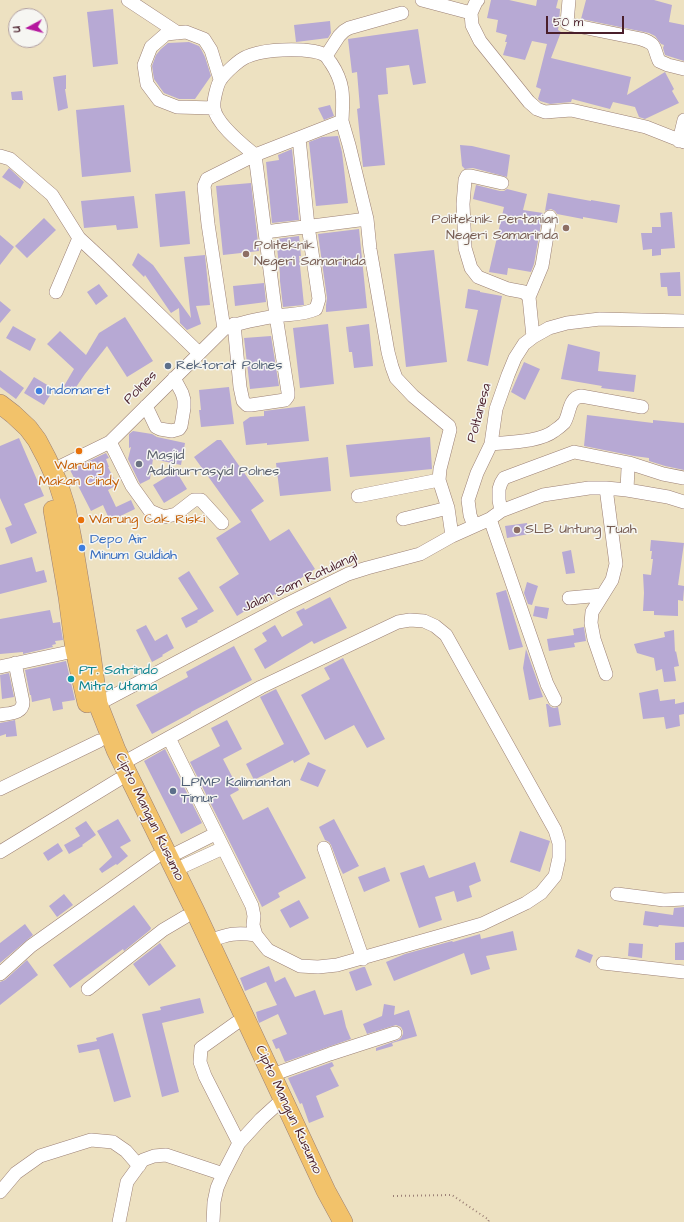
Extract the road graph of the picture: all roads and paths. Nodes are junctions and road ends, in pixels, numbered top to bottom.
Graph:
1 (128, 0) edge
2 (422, 0) edge
3 (478, 0) edge
4 (569, 0) edge
5 (402, 13) dead end
6 (471, 13) junction
7 (178, 33) junction
8 (326, 56) junction
9 (684, 69) edge
10 (220, 79) junction
11 (214, 108) junction
12 (684, 120) edge
13 (342, 122) junction
14 (299, 138) junction
15 (682, 142) edge
16 (255, 155) junction
17 (0, 156) edge
18 (502, 183) dead end
19 (550, 217) dead end
20 (367, 219) junction
21 (308, 226) junction
22 (265, 232) junction
23 (78, 238) junction
24 (56, 292) dead end
25 (529, 297) junction
26 (276, 316) junction
27 (684, 321) edge
28 (229, 326) junction
29 (533, 337) junction
30 (198, 353) junction
31 (174, 378) junction
32 (0, 404) edge
33 (146, 406) junction
34 (642, 408) dead end
35 (0, 417) edge
36 (110, 442) junction
37 (491, 444) junction
38 (629, 463) junction
39 (53, 470) junction
40 (684, 478) edge
41 (439, 480) junction
42 (606, 488) junction
43 (627, 490) junction
44 (358, 496) dead end
45 (684, 502) edge
46 (448, 508) junction
47 (502, 511) junction
48 (490, 519) junction
49 (403, 520) dead end
50 (222, 523) dead end
51 (474, 526) junction
52 (452, 536) junction
53 (602, 595) junction
54 (569, 598) dead end
55 (83, 649) junction
56 (15, 663) junction
57 (0, 667) edge
58 (606, 674) dead end
59 (555, 700) dead end
60 (98, 704) junction
61 (0, 715) edge
62 (169, 738) junction
63 (99, 741) junction
64 (121, 772) junction
65 (0, 789) edge
66 (215, 834) junction
67 (223, 848) junction
68 (324, 848) dead end
69 (0, 852) edge
70 (166, 861) junction
71 (617, 894) dead end
72 (684, 899) edge
73 (185, 917) junction
74 (256, 935) junction
75 (209, 941) junction
76 (363, 959) junction
77 (603, 963) dead end
78 (684, 972) edge
79 (0, 974) edge
80 (223, 984) junction
81 (88, 989) dead end
82 (236, 1023) junction
83 (395, 1033) dead end
84 (272, 1075) junction
85 (279, 1103) junction
86 (238, 1143) junction
87 (139, 1166) junction
88 (223, 1174) junction
89 (0, 1192) edge
90 (393, 1196) dead end
91 (119, 1222) edge
92 (213, 1222) edge
93 (329, 1222) edge
94 (343, 1222) edge
95 (488, 1222) edge

1 - 7 street
2 - 6 street
3 - 6 street
4 - 9 street
5 - 8 street
6 - 15 street
7 - 10 street
7 - 11 street
8 - 10 street
8 - 13 street
10 - 11 street
11 - 16 street
12 - 15 street
13 - 14 street
13 - 20 street
14 - 16 street
14 - 21 street
16 - 22 street
16 - 28 street
17 - 23 street
18 - 25 street
19 - 25 street
20 - 21 street
20 - 41 street
21 - 22 street
21 - 26 street
22 - 26 street
23 - 24 street
23 - 30 street
25 - 29 street
26 - 28 street
26 - 28 street
27 - 29 street, Poltanesa
28 - 30 street, Polnes
29 - 37 street, Poltanesa
30 - 31 street, Polnes
31 - 33 street, Polnes
31 - 33 street
32 - 39 highway, Cipto Mangun Kusumo
33 - 36 street, Polnes
34 - 37 street
35 - 55 highway, Cipto Mangun Kusumo
36 - 39 street, Polnes
36 - 50 street
37 - 51 street, Poltanesa
38 - 40 street
38 - 43 street
38 - 47 street
39 - 55 highway, Cipto Mangun Kusumo
41 - 44 street
41 - 46 street
42 - 43 street, Jalan Sam Ratulangi
42 - 47 street, Jalan Sam Ratulangi
42 - 53 street
43 - 45 street, Jalan Sam Ratulangi
46 - 49 street
46 - 52 street
47 - 48 street, Jalan Sam Ratulangi
48 - 51 street, Jalan Sam Ratulangi
48 - 59 street
51 - 52 street, Jalan Sam Ratulangi
52 - 60 street, Jalan Sam Ratulangi
53 - 54 street
53 - 58 street
55 - 56 street
55 - 60 highway, Cipto Mangun Kusumo
55 - 63 highway, Cipto Mangun Kusumo
56 - 57 street
56 - 61 street
60 - 64 highway, Cipto Mangun Kusumo
62 - 64 street
62 - 66 street
62 - 76 street
63 - 64 highway, Cipto Mangun Kusumo
63 - 65 street
64 - 69 street
64 - 70 highway, Cipto Mangun Kusumo
66 - 67 street
66 - 70 street
67 - 70 street
67 - 74 street
68 - 76 street
70 - 73 highway, Cipto Mangun Kusumo
70 - 75 highway, Cipto Mangun Kusumo
70 - 79 street
71 - 72 street
73 - 80 highway, Cipto Mangun Kusumo
73 - 81 street
74 - 75 street
74 - 76 street
75 - 80 highway, Cipto Mangun Kusumo
77 - 78 street
80 - 82 highway, Cipto Mangun Kusumo
80 - 84 highway, Cipto Mangun Kusumo
82 - 85 highway, Cipto Mangun Kusumo
82 - 86 street
83 - 84 street
84 - 85 highway, Cipto Mangun Kusumo
85 - 86 street
85 - 93 highway, Cipto Mangun Kusumo
85 - 94 highway, Cipto Mangun Kusumo
86 - 88 street
87 - 88 street
87 - 89 street
87 - 91 street
88 - 92 street
90 - 95 path

